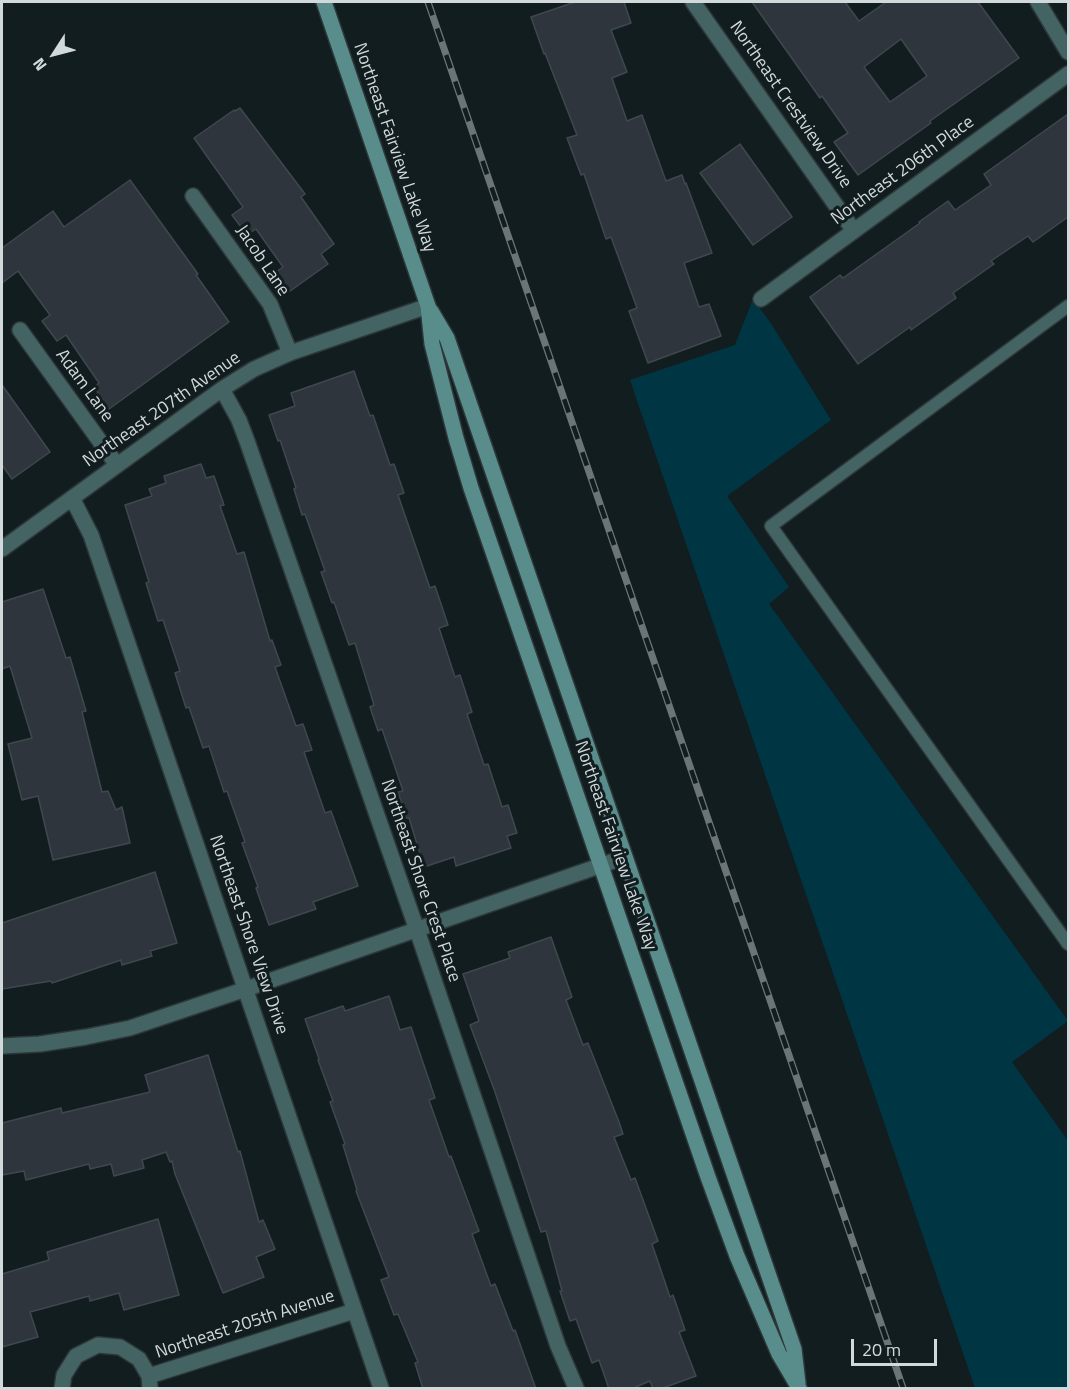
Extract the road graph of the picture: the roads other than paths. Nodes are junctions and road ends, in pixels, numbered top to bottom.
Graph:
1 (324, 2) edge
2 (693, 2) edge
3 (1038, 2) edge
4 (1068, 52) edge
5 (1068, 74) edge
6 (193, 196) dead end
7 (854, 231) junction
8 (761, 299) dead end
9 (428, 306) junction
10 (1068, 306) edge
11 (20, 330) dead end
12 (290, 353) junction
13 (222, 389) junction
14 (117, 465) junction
15 (72, 498) junction
16 (2, 549) edge
17 (625, 857) junction
18 (601, 866) junction
19 (417, 930) junction
20 (1068, 944) edge
21 (246, 989) junction
22 (2, 1046) edge
23 (354, 1311) junction
24 (149, 1382) edge
25 (798, 1388) edge
26 (62, 1389) edge
27 (381, 1389) edge
28 (576, 1389) edge

1 - 9 street, Northeast Fairview Lake Way
2 - 7 street, Northeast Crestview Drive
3 - 4 street
5 - 7 street, Northeast 206th Place
6 - 12 street, Jacob Lane
7 - 8 street, Northeast 206th Place
9 - 12 street, Northeast 207th Avenue
9 - 17 street, Northeast Fairview Lake Way
9 - 18 street, Northeast Fairview Lake Way
10 - 20 lane
11 - 14 street, Adam Lane
12 - 13 street, Northeast 207th Avenue
13 - 14 street, Northeast 207th Avenue
13 - 19 street, Northeast Shore Crest Place
14 - 15 street, Northeast 207th Avenue
15 - 16 street, Northeast 207th Avenue
15 - 21 street, Northeast Shore View Drive
17 - 18 street
17 - 25 street, Northeast Fairview Lake Way
18 - 19 street
18 - 25 street, Northeast Fairview Lake Way
19 - 21 street
19 - 28 street, Northeast Shore Crest Place
21 - 22 street
21 - 23 street, Northeast Shore View Drive
23 - 24 street, Northeast 205th Avenue
23 - 27 street, Northeast Shore View Drive
24 - 26 street, Northeast 205th Avenue

